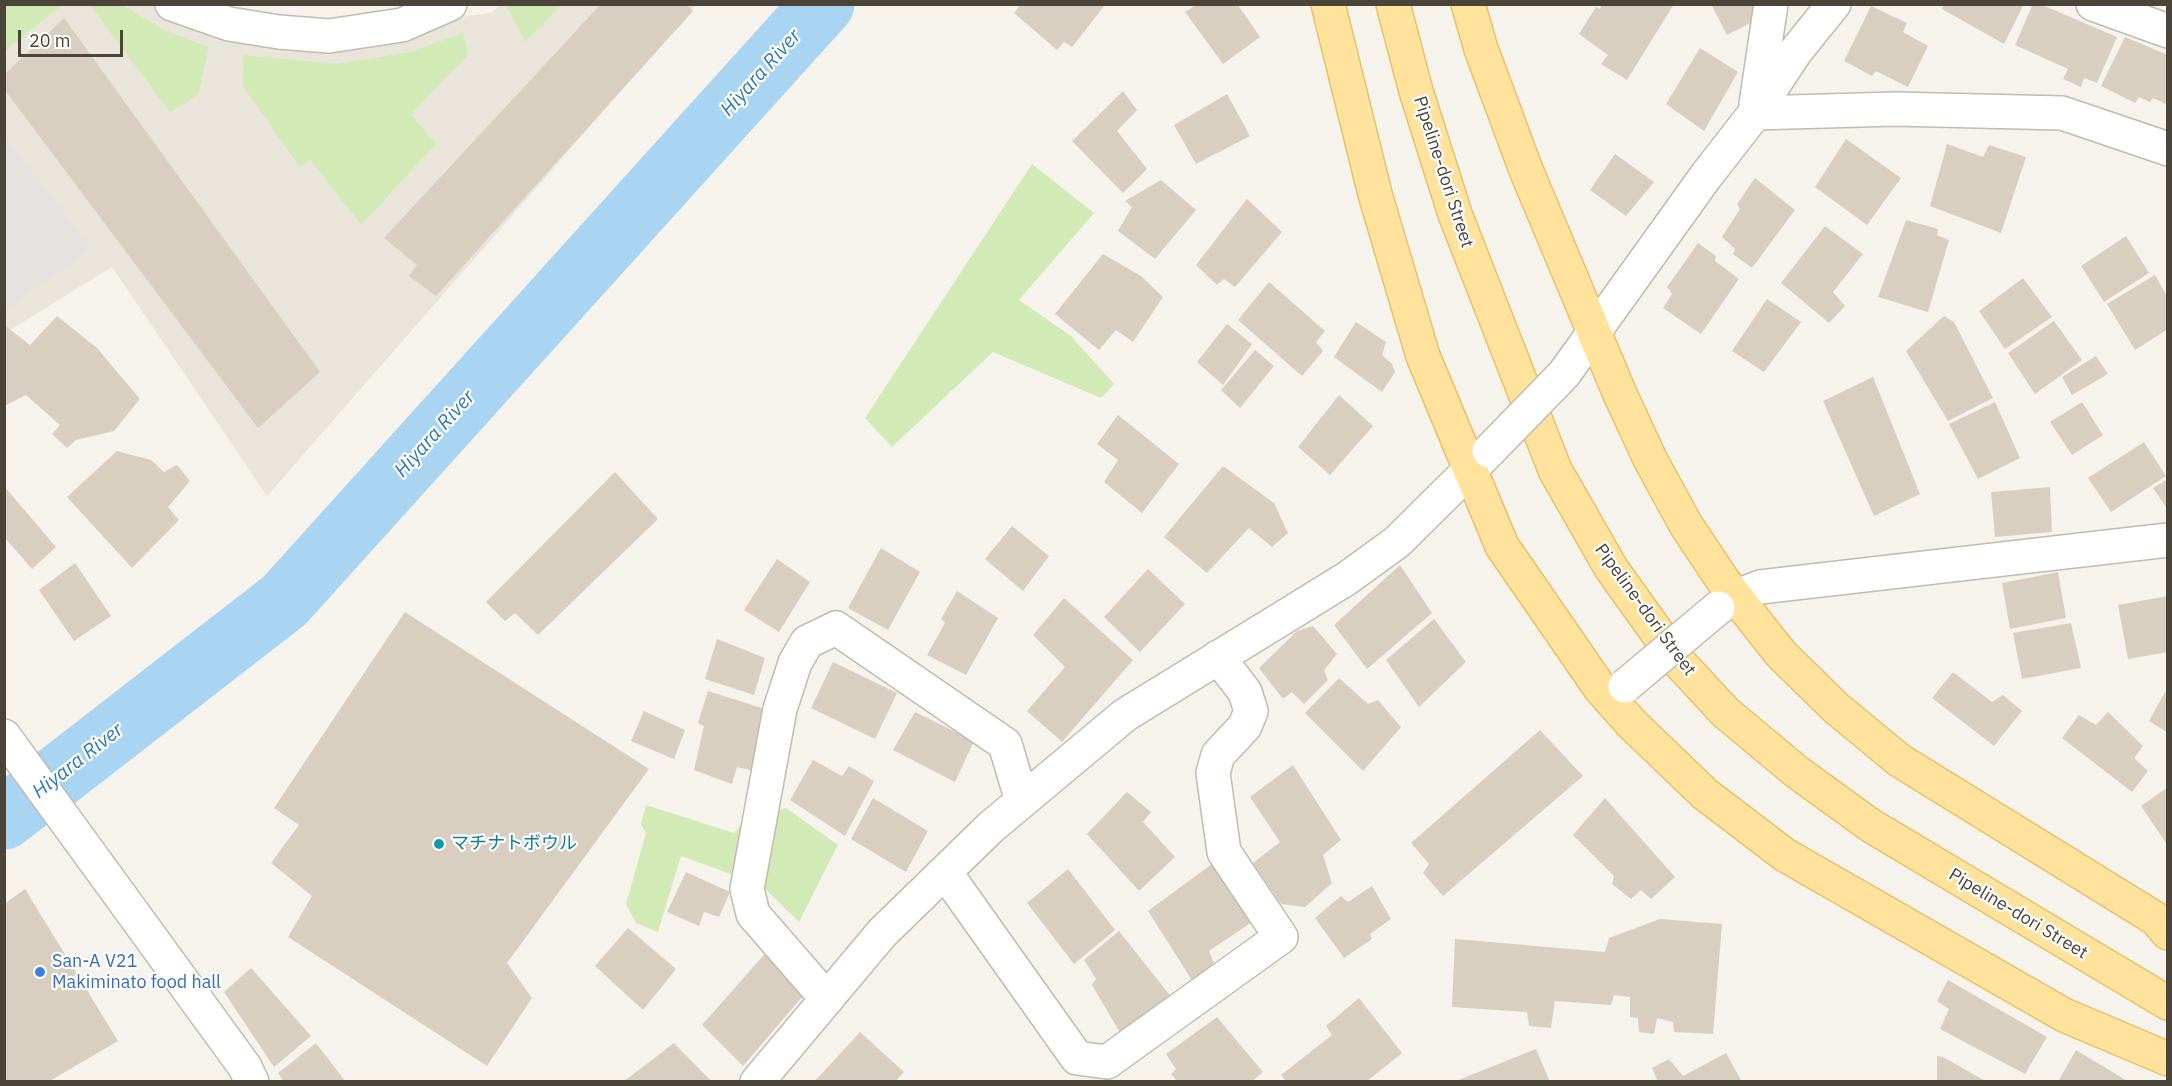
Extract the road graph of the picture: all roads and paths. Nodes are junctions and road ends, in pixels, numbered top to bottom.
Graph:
1 (172, 4) edge
2 (450, 4) edge
3 (1328, 4) edge
4 (1394, 4) edge
5 (1468, 4) edge
6 (1771, 4) edge
7 (1834, 4) edge
8 (2093, 4) edge
9 (2168, 32) edge
10 (1755, 113) junction
11 (2168, 149) edge
12 (1594, 332) junction
13 (1480, 461) junction
14 (2168, 540) edge
15 (1726, 603) junction
16 (1218, 657) junction
17 (1617, 692) junction
18 (7, 739) edge
19 (1022, 801) junction
20 (945, 872) junction
21 (2168, 933) edge
22 (827, 999) junction
23 (2168, 1003) edge
24 (2168, 1059) edge
25 (252, 1082) edge
26 (757, 1082) edge

1 - 2 street
3 - 13 main road
4 - 23 main road, Pipeline-dori Street
5 - 12 main road
6 - 10 street
7 - 10 street
8 - 9 street
10 - 11 street
10 - 12 street
12 - 13 street, bridge
12 - 15 main road
13 - 16 street
13 - 17 main road
14 - 15 street
15 - 17 street, bridge
15 - 21 main road
16 - 19 street
16 - 20 street
17 - 24 main road
18 - 25 street
19 - 20 street
19 - 22 street
20 - 22 street
22 - 26 street

